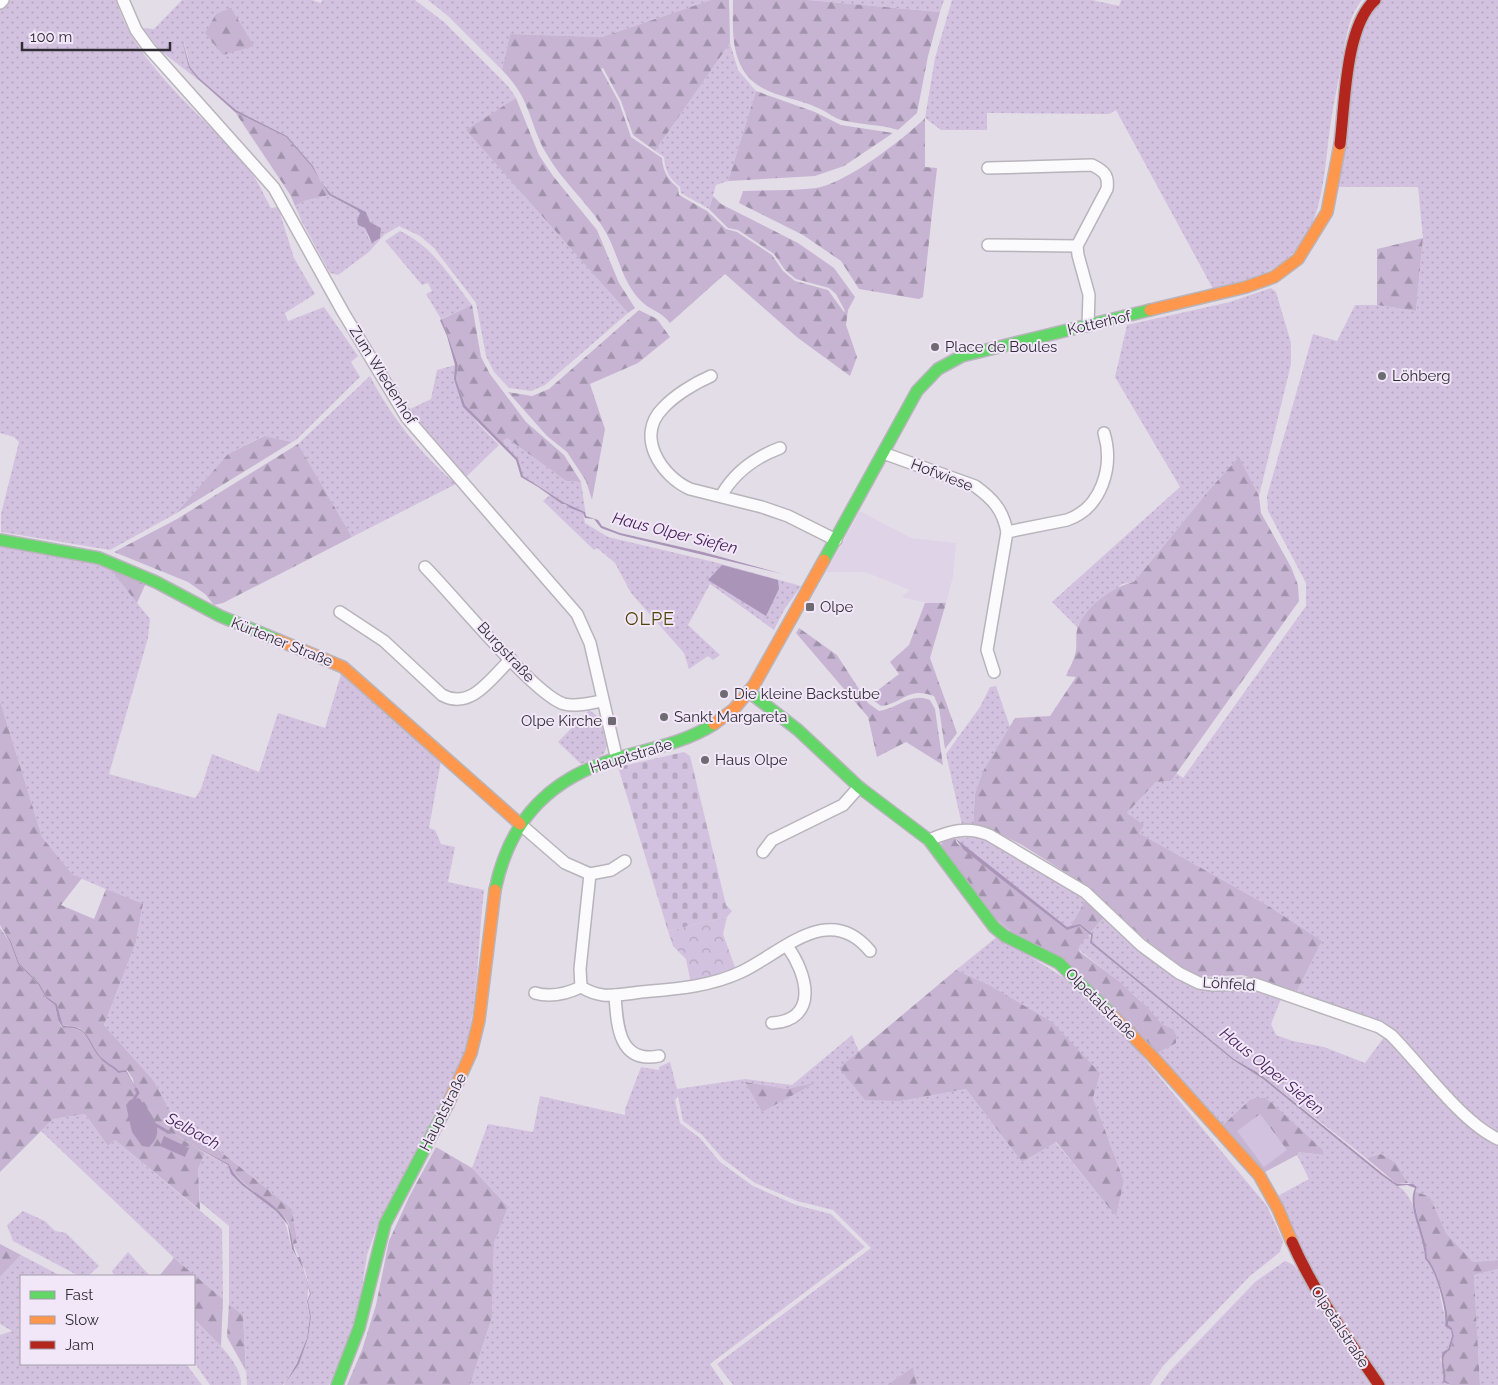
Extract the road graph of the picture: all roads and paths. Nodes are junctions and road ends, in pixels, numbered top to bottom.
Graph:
1 (3, 0) edge
2 (122, 0) edge
3 (1375, 0) edge
4 (0, 3) edge
5 (988, 168) dead end
6 (988, 245) dead end
7 (1077, 246) junction
8 (1088, 326) junction
9 (711, 376) dead end
10 (1104, 432) dead end
11 (780, 448) dead end
12 (883, 453) junction
13 (722, 496) junction
14 (1008, 532) junction
15 (0, 540) edge
16 (836, 540) junction
17 (425, 567) dead end
18 (340, 612) dead end
19 (511, 659) junction
20 (994, 672) dead end
21 (749, 692) junction
22 (602, 701) junction
23 (617, 760) junction
24 (859, 787) junction
25 (520, 824) junction
26 (929, 840) junction
27 (763, 852) dead end
28 (625, 861) dead end
29 (590, 874) junction
30 (787, 946) junction
31 (870, 952) dead end
32 (581, 987) junction
33 (535, 993) dead end
34 (615, 995) junction
35 (772, 1023) dead end
36 (659, 1056) dead end
37 (1498, 1139) edge
38 (337, 1385) edge
39 (1379, 1385) edge

1 - 4 street
2 - 22 street, Zum Wiedenhof
3 - 8 street, Kotterhof
5 - 7 street
6 - 7 street
7 - 8 street
8 - 12 street, Kotterhof
9 - 13 street
10 - 14 street
11 - 13 street
12 - 14 street, Hofwiese
12 - 16 street, Hauptstraße
13 - 16 street
14 - 20 street, Hofwiese
15 - 25 street, Kürtener Straße
16 - 21 street, Hauptstraße
17 - 19 street, Burgstraße
18 - 19 street
19 - 22 street, Burgstraße
21 - 23 street, Hauptstraße
21 - 24 street, Olpetalstraße
22 - 23 street, Zum Wiedenhof
23 - 25 street, Hauptstraße
24 - 26 street, Olpetalstraße
24 - 27 street
25 - 29 street
25 - 38 street, Hauptstraße
26 - 37 street, Löhfeld
26 - 39 street, Olpetalstraße
28 - 29 street
29 - 32 street
30 - 31 street
30 - 34 street
30 - 35 street
32 - 33 street
32 - 34 street
34 - 36 street

